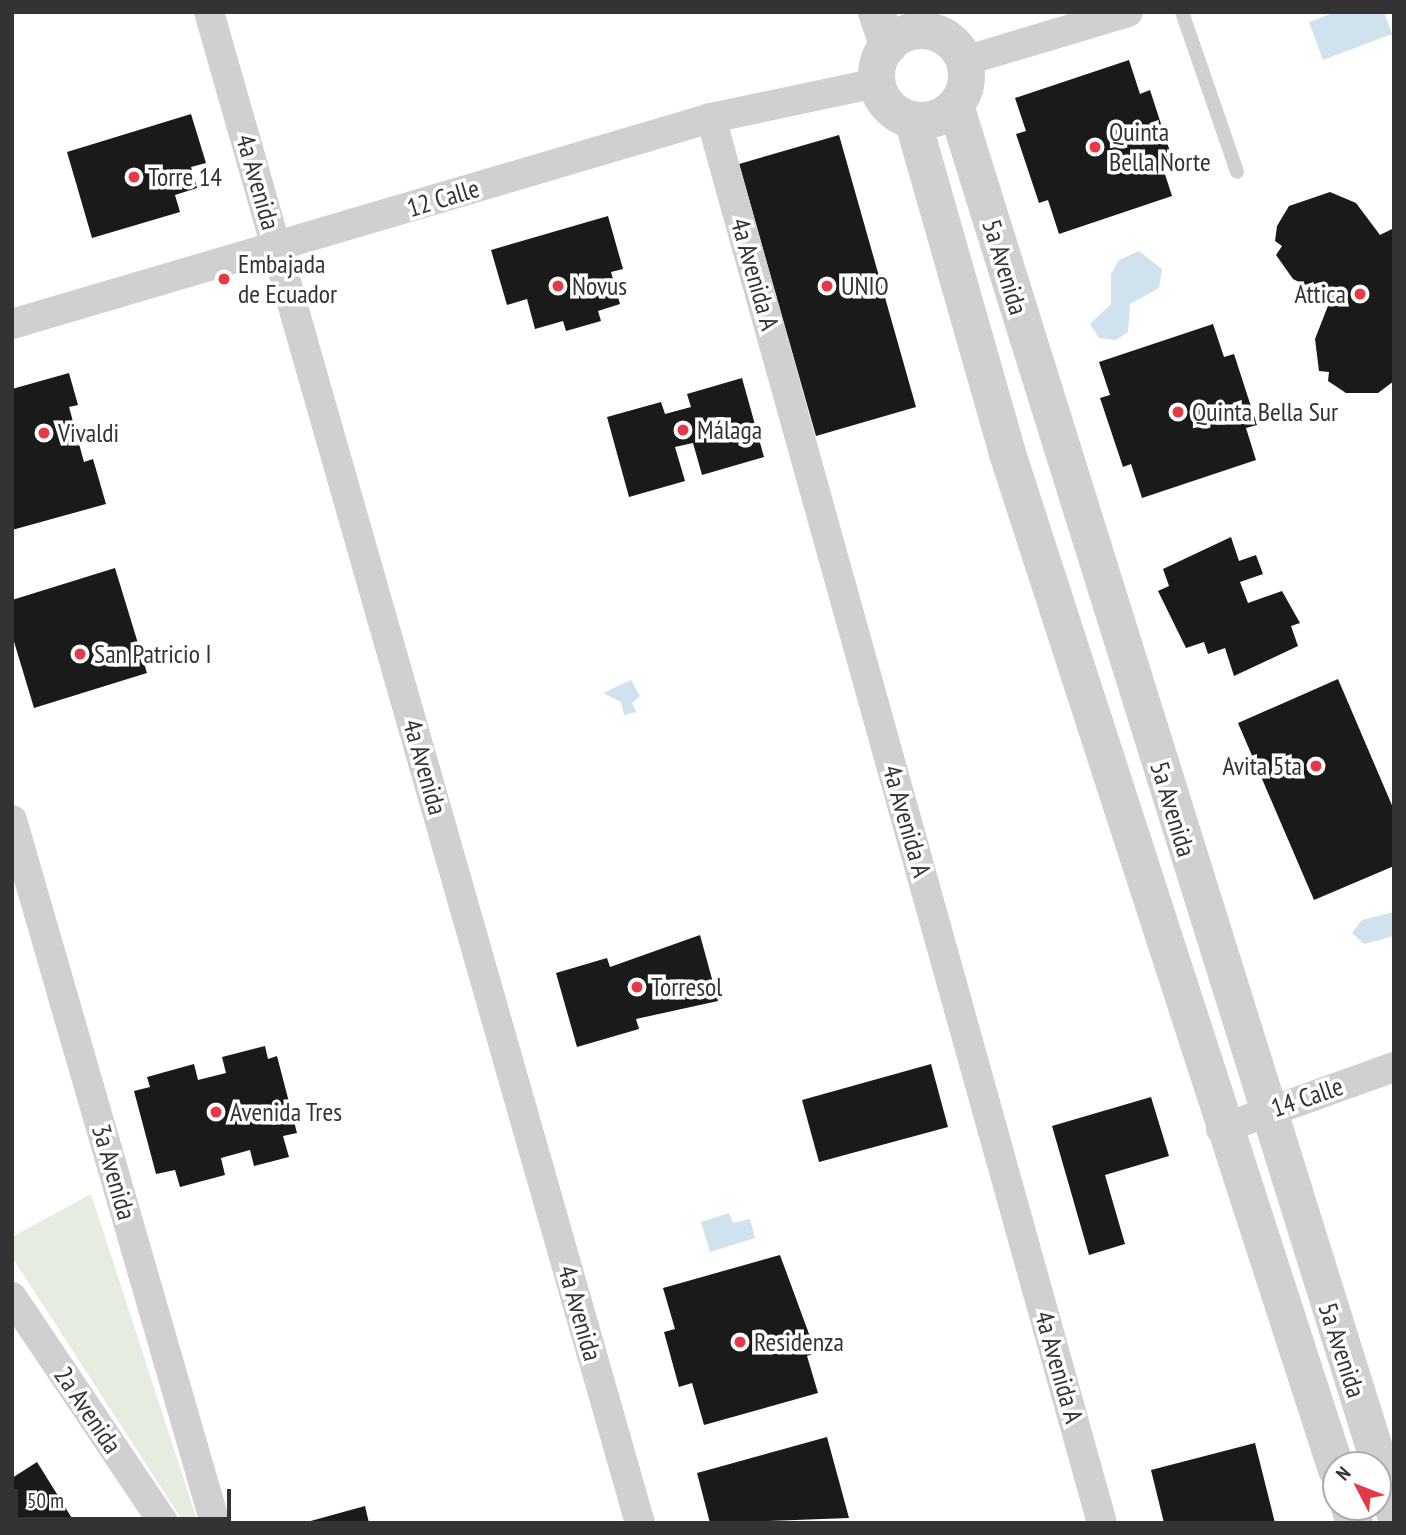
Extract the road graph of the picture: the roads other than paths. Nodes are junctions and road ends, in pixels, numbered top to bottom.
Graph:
1 (209, 12) edge
2 (1128, 12) edge
3 (1182, 12) edge
4 (927, 22) edge
5 (882, 29) edge
6 (964, 61) junction
7 (877, 83) junction
8 (955, 105) junction
9 (711, 118) junction
10 (912, 119) junction
11 (1237, 172) dead end
12 (277, 248) junction
13 (12, 324) edge
14 (12, 821) edge
15 (1394, 1067) edge
16 (1265, 1111) junction
17 (1221, 1129) junction
18 (12, 1297) edge
19 (1330, 1451) edge
20 (1394, 1512) edge
21 (164, 1523) edge
22 (215, 1523) edge
23 (639, 1523) edge
24 (1102, 1523) edge

1 - 12 street, 4a Avenida
2 - 6 street
3 - 11 lane
4 - 5 street
4 - 6 street
5 - 7 street
6 - 8 street
7 - 9 street, 12 Calle
7 - 10 street
8 - 10 street
8 - 16 street, 5a Avenida
9 - 12 street, 12 Calle
9 - 24 street, 4a Avenida A
10 - 17 street, 5a Avenida
12 - 13 street, 12 Calle
12 - 23 street, 4a Avenida
14 - 22 street, 3a Avenida
15 - 16 street, 14 Calle
16 - 17 street, 14 Calle
16 - 20 street, 5a Avenida
17 - 19 street, 5a Avenida
18 - 21 street, 2a Avenida

